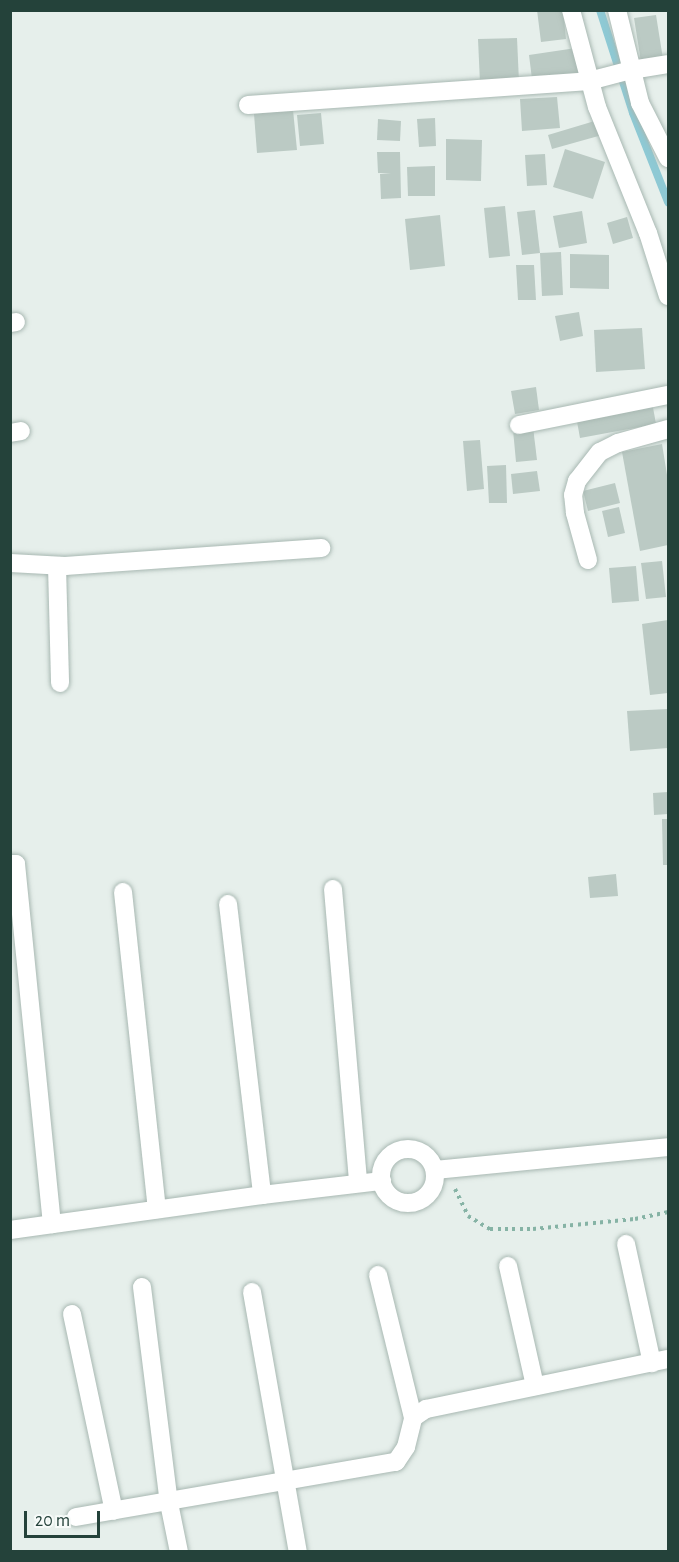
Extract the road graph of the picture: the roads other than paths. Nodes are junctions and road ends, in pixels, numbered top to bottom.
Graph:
1 (571, 10) edge
2 (617, 10) edge
3 (669, 64) edge
4 (629, 70) junction
5 (595, 79) junction
6 (248, 105) dead end
7 (669, 158) edge
8 (669, 296) edge
9 (669, 396) edge
10 (519, 425) dead end
11 (669, 429) edge
12 (321, 548) dead end
13 (588, 560) dead end
14 (10, 563) edge
15 (57, 566) junction
16 (60, 683) dead end
17 (10, 864) edge
18 (333, 889) dead end
19 (123, 892) dead end
20 (228, 904) dead end
21 (669, 1147) edge
22 (435, 1172) junction
23 (382, 1181) junction
24 (358, 1183) junction
25 (262, 1195) junction
26 (157, 1209) junction
27 (52, 1224) junction
28 (10, 1230) edge
29 (626, 1244) dead end
30 (508, 1266) dead end
31 (378, 1275) dead end
32 (142, 1287) dead end
33 (252, 1292) dead end
34 (72, 1314) dead end
35 (660, 1361) edge
36 (535, 1386) junction
37 (413, 1419) junction
38 (285, 1482) junction
39 (169, 1503) junction
40 (114, 1511) junction
41 (76, 1517) dead end
42 (179, 1551) edge
43 (298, 1551) edge

1 - 5 street
2 - 4 street
3 - 4 street
4 - 5 street
4 - 7 street
5 - 6 street
5 - 8 street
9 - 10 street
11 - 13 street
12 - 15 street
14 - 15 street
15 - 16 street
17 - 27 street
18 - 24 street
19 - 26 street
20 - 25 street
21 - 22 street
22 - 23 street
22 - 23 street
23 - 24 street
24 - 25 street
25 - 26 street
26 - 27 street
27 - 28 street
29 - 35 street
30 - 36 street
31 - 37 street
32 - 39 street
33 - 38 street
34 - 40 street
35 - 36 street
36 - 37 street
37 - 38 street
38 - 39 street
38 - 43 street
39 - 40 street
39 - 42 street
40 - 41 street

